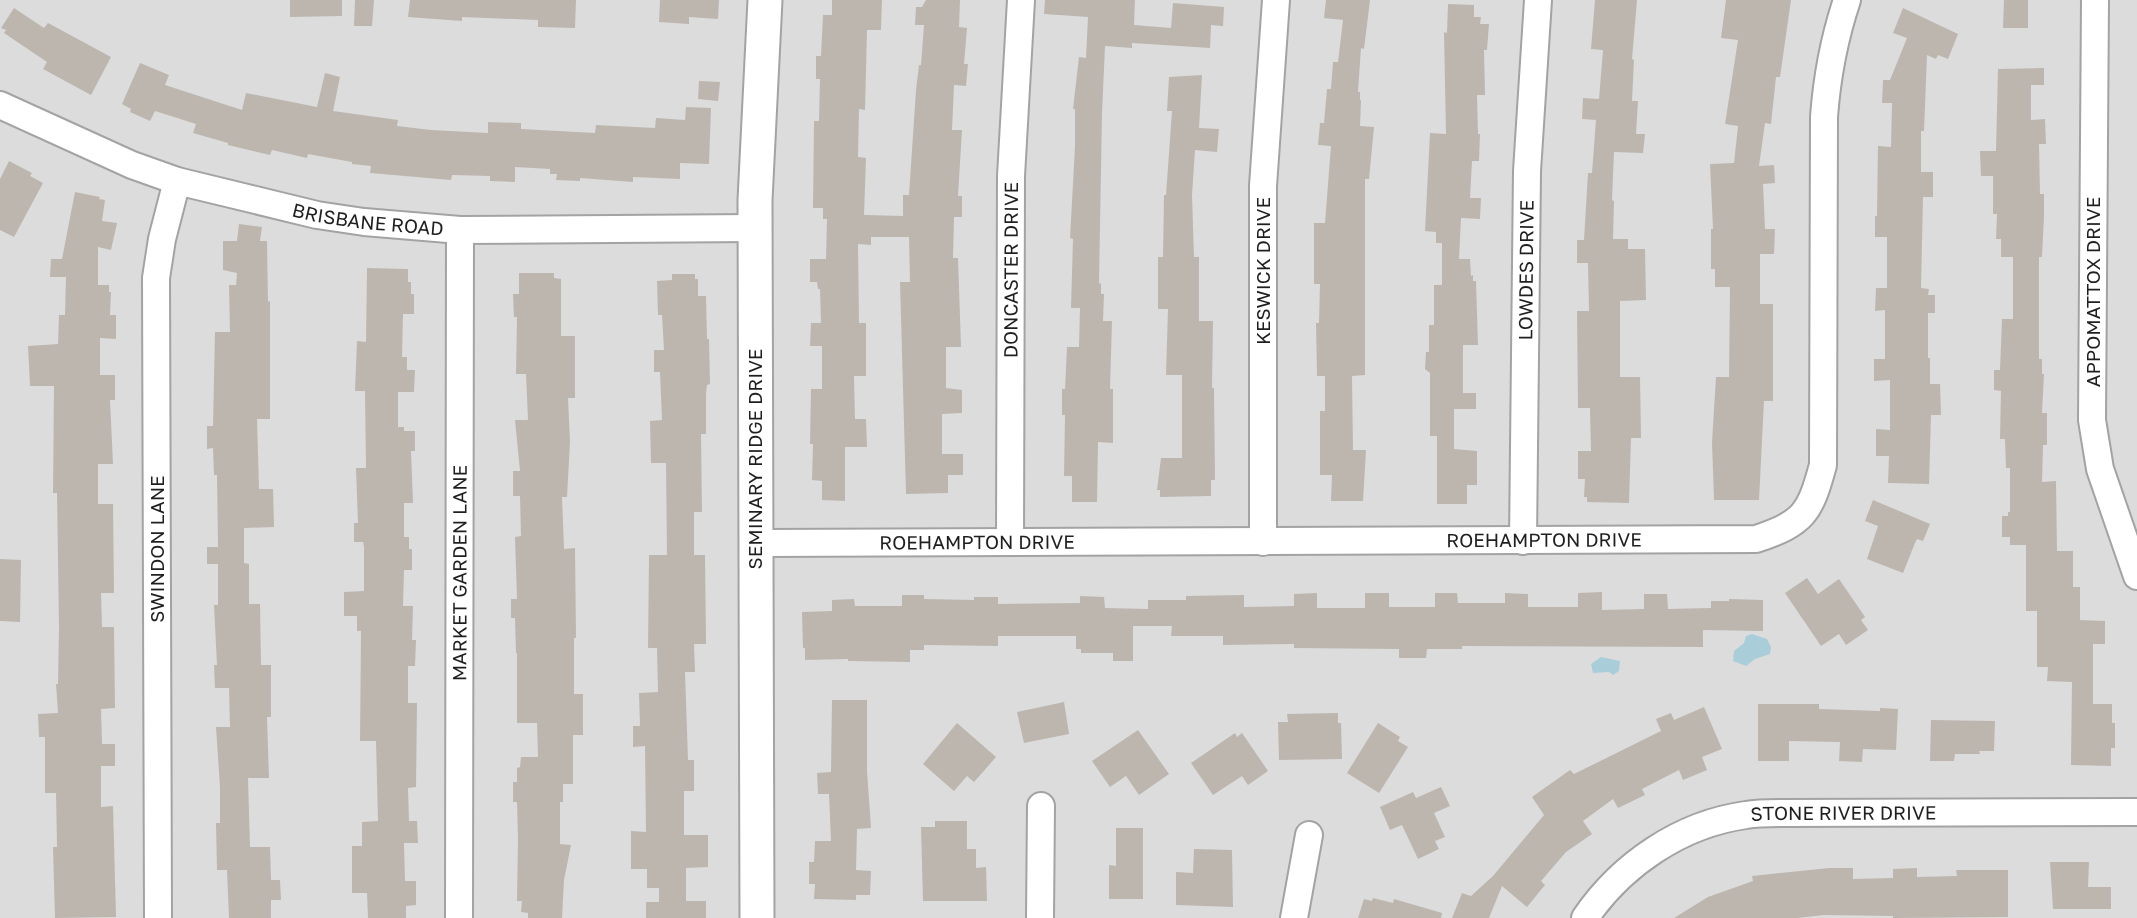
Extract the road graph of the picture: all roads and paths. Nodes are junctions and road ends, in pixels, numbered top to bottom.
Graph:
1 (765, 0) edge
2 (1021, 0) edge
3 (1276, 0) edge
4 (1538, 0) edge
5 (1847, 0) edge
6 (2095, 0) edge
7 (0, 105) edge
8 (177, 181) junction
9 (755, 228) junction
10 (460, 230) junction
11 (1010, 541) junction
12 (1523, 541) junction
13 (1263, 542) junction
14 (755, 543) junction
15 (2137, 576) edge
16 (1041, 806) dead end
17 (2137, 812) edge
18 (1309, 835) dead end
19 (158, 918) edge
20 (459, 918) edge
21 (757, 918) edge
22 (1040, 918) edge
23 (1294, 918) edge
24 (1586, 918) edge

1 - 9 street, SEMINARY RIDGE DRIVE
2 - 11 street, DONCASTER DRIVE
3 - 13 street, KESWICK DRIVE
4 - 12 street, LOWDES DRIVE
5 - 12 street, ROEHAMPTON DRIVE
6 - 15 street, APPOMATTOX DRIVE
7 - 8 street, BRISBANE ROAD
8 - 10 street, BRISBANE ROAD
8 - 19 street, SWINDON LANE
9 - 10 street, BRISBANE ROAD
9 - 14 street, SEMINARY RIDGE DRIVE
10 - 20 street, MARKET GARDEN LANE
11 - 13 street, ROEHAMPTON DRIVE
11 - 14 street, ROEHAMPTON DRIVE
12 - 13 street, ROEHAMPTON DRIVE
14 - 21 street, SEMINARY RIDGE DRIVE
16 - 22 street
17 - 24 street, STONE RIVER DRIVE
18 - 23 street

